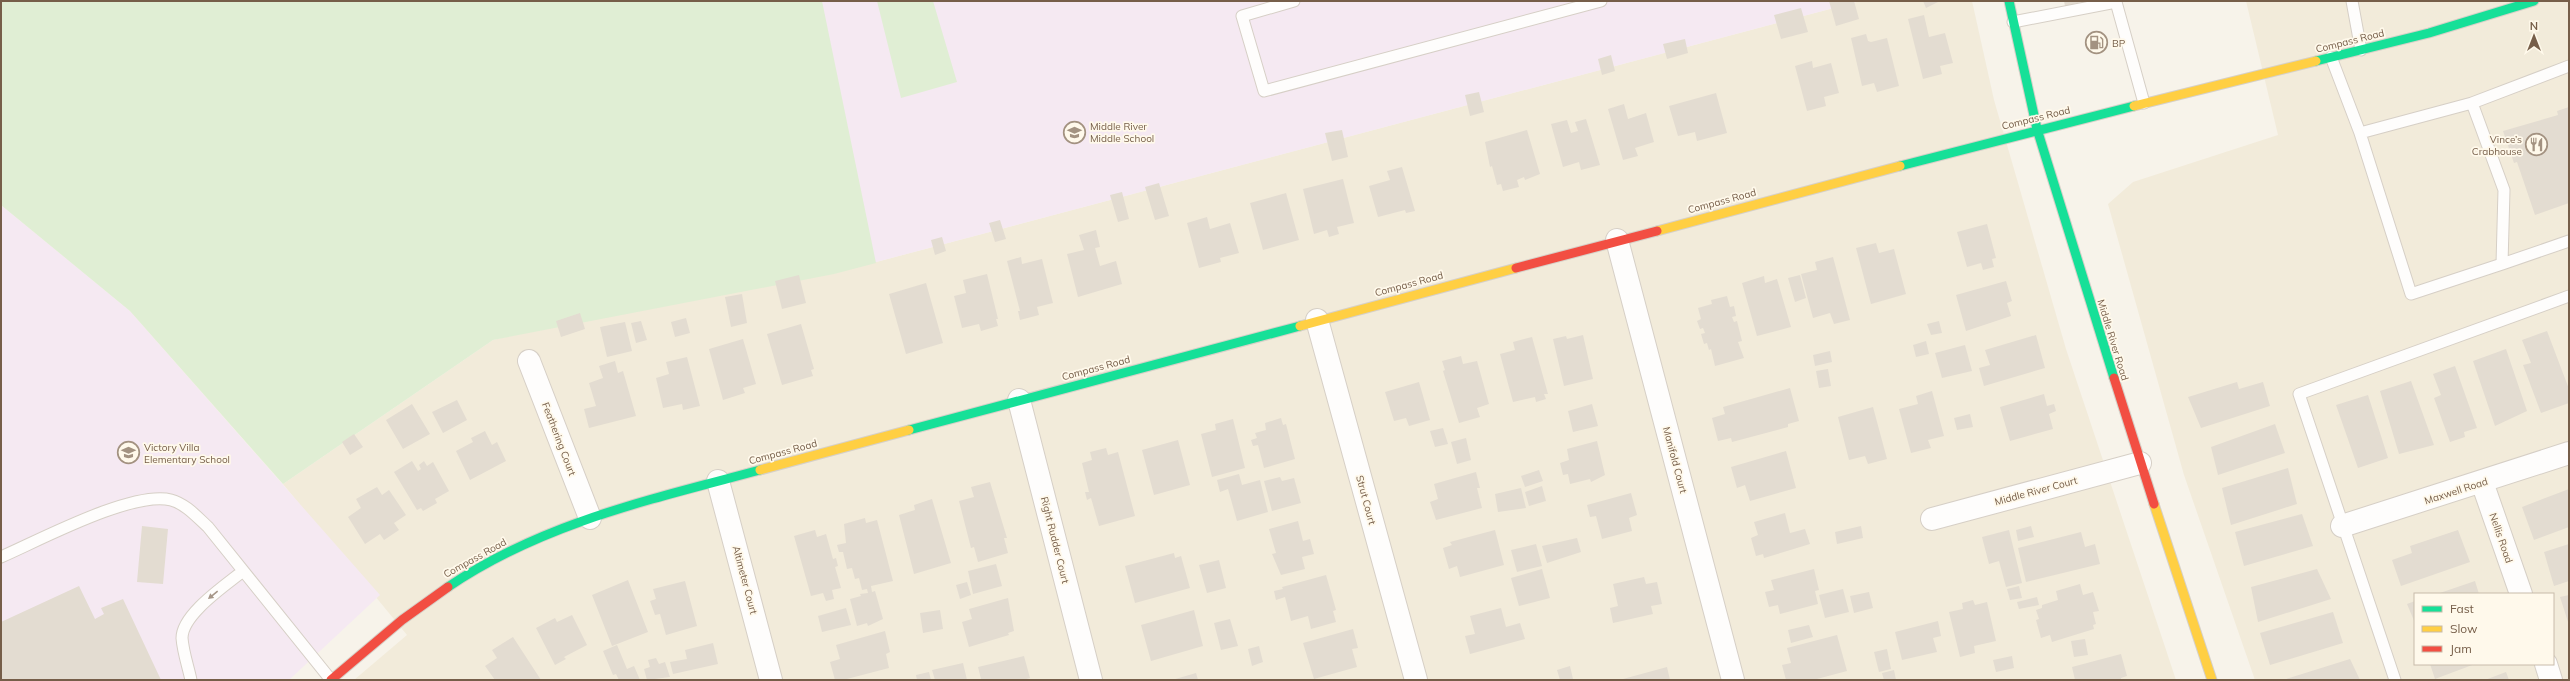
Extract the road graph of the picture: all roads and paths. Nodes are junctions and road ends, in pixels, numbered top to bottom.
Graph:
1 (1294, 1) edge
2 (1601, 1) edge
3 (2009, 1) edge
4 (2352, 1) edge
5 (2534, 1) edge
6 (2013, 22) junction
7 (2361, 50) junction
8 (2332, 57) junction
9 (2569, 66) edge
10 (2472, 102) junction
11 (2144, 103) junction
12 (2037, 129) junction
13 (2360, 133) junction
14 (1617, 240) junction
15 (2569, 241) edge
16 (2502, 264) junction
17 (2569, 296) edge
18 (1317, 320) junction
19 (528, 361) dead end
20 (1019, 400) junction
21 (2569, 453) edge
22 (2140, 463) junction
23 (718, 481) junction
24 (2482, 482) junction
25 (590, 518) junction
26 (1932, 519) dead end
27 (2342, 526) junction
28 (1, 557) edge
29 (243, 571) junction
30 (2521, 593) edge
31 (2546, 665) edge
32 (192, 680) edge
33 (331, 680) edge
34 (771, 680) edge
35 (1091, 680) edge
36 (1416, 680) edge
37 (1733, 680) edge
38 (2212, 680) edge
39 (2395, 680) edge
40 (2551, 680) edge

1 - 2 lane
3 - 6 street, Middle River Road
4 - 7 lane
5 - 7 street, Compass Road
6 - 11 lane
6 - 12 street, Middle River Road
7 - 8 street, Compass Road
8 - 11 street, Compass Road
8 - 13 lane
9 - 10 lane
10 - 13 lane
10 - 16 lane
11 - 12 street, Compass Road
12 - 14 street, Compass Road
12 - 22 street, Middle River Road
13 - 16 lane
14 - 18 street, Compass Road
14 - 37 street, Manifold Court
15 - 16 lane
17 - 27 lane
18 - 20 street, Compass Road
18 - 36 street, Strut Court
19 - 25 street, Feathering Court
20 - 23 street, Compass Road
20 - 35 street, Right Rudder Court
21 - 24 street, Maxwell Road
22 - 26 street, Middle River Court
22 - 38 street, Middle River Road
23 - 25 street, Compass Road
23 - 34 street, Altimeter Court
24 - 27 street, Maxwell Road
24 - 30 street, Nellis Road
25 - 33 street, Compass Road
27 - 39 lane
28 - 29 lane
29 -> 32 lane
29 - 33 lane
31 - 40 street

